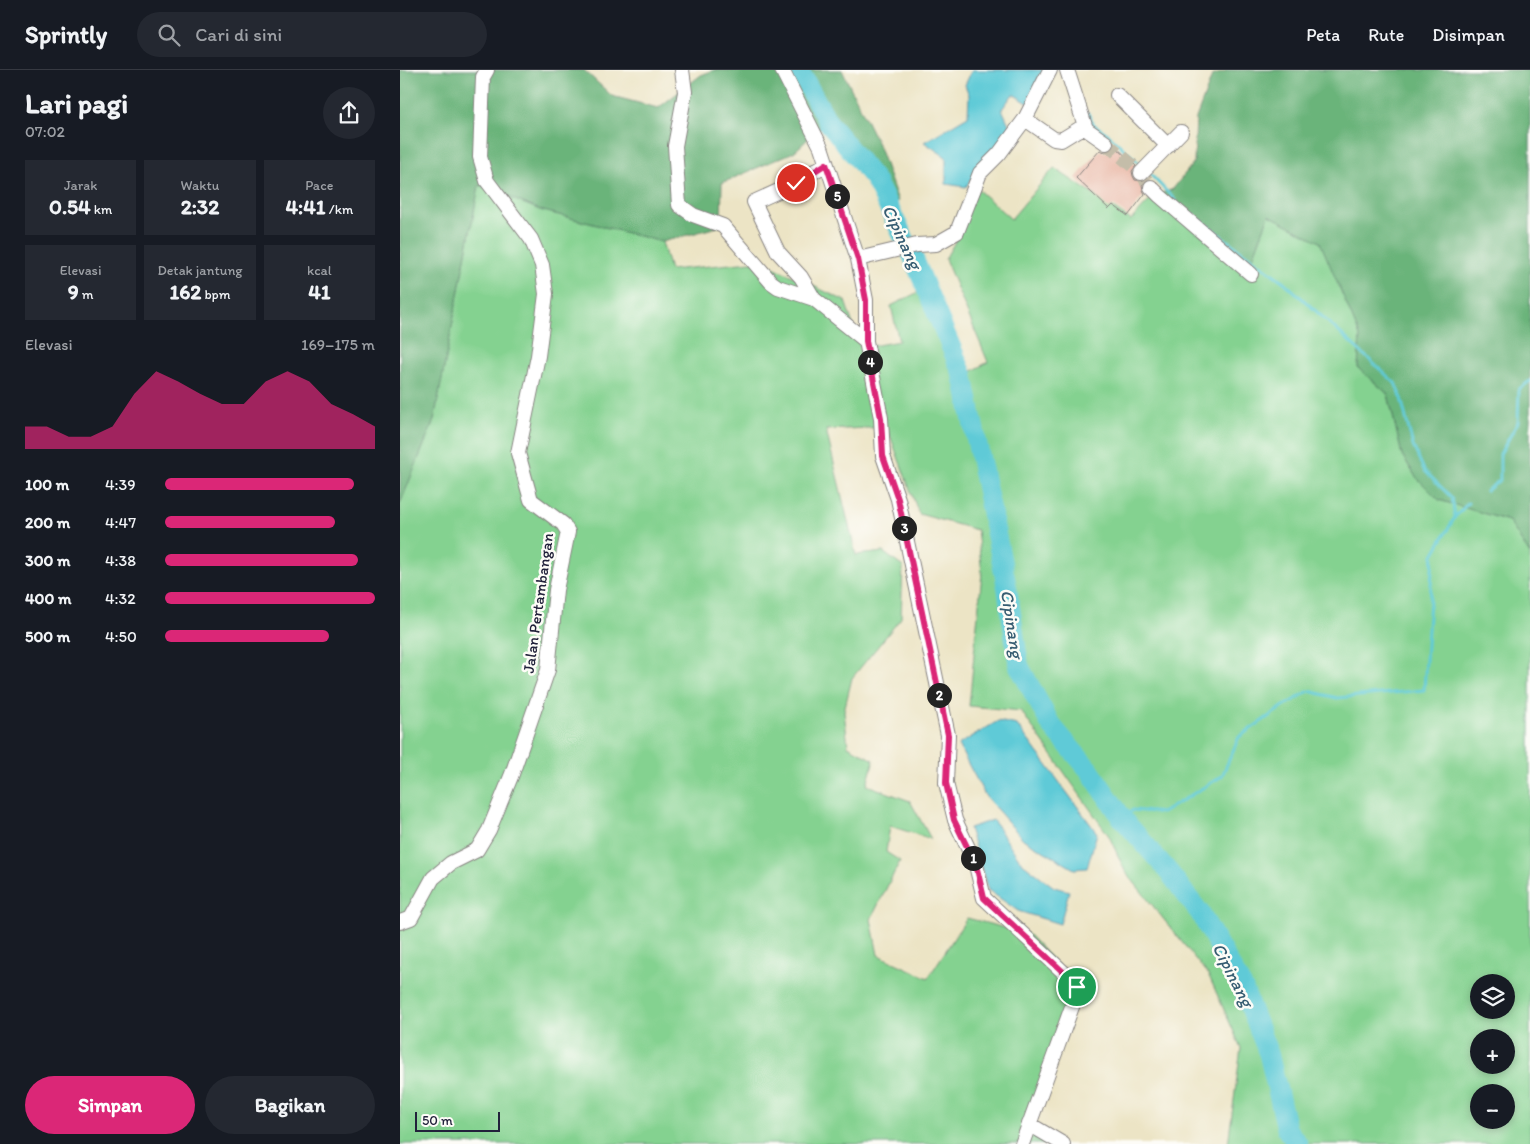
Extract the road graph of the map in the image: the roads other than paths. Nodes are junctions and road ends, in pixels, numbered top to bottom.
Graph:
1 (487, 70) edge
2 (682, 70) edge
3 (782, 70) edge
4 (1050, 70) edge
5 (1067, 70) edge
6 (1117, 95) dead end
7 (1024, 119) junction
8 (1086, 129) junction
9 (1181, 132) dead end
10 (1106, 143) tunnel mouth
11 (1168, 146) junction
12 (826, 164) junction
13 (1145, 170) dead end
14 (1151, 187) tunnel mouth
15 (858, 259) junction
16 (1251, 274) dead end
17 (814, 298) junction
18 (866, 341) junction
19 (400, 922) edge
20 (1029, 1124) junction
21 (1022, 1144) edge
22 (1063, 1144) edge

1 - 19 street, Jalan Pertambangan
2 - 17 street
3 - 12 street
4 - 7 street
5 - 8 street
6 - 11 street
7 - 8 street
7 - 15 street
8 - 10 street
9 - 11 street
11 - 13 street
12 - 15 street
12 - 17 street
14 - 16 street
15 - 18 street
17 - 18 street
18 - 20 street
20 - 21 street
20 - 22 street

